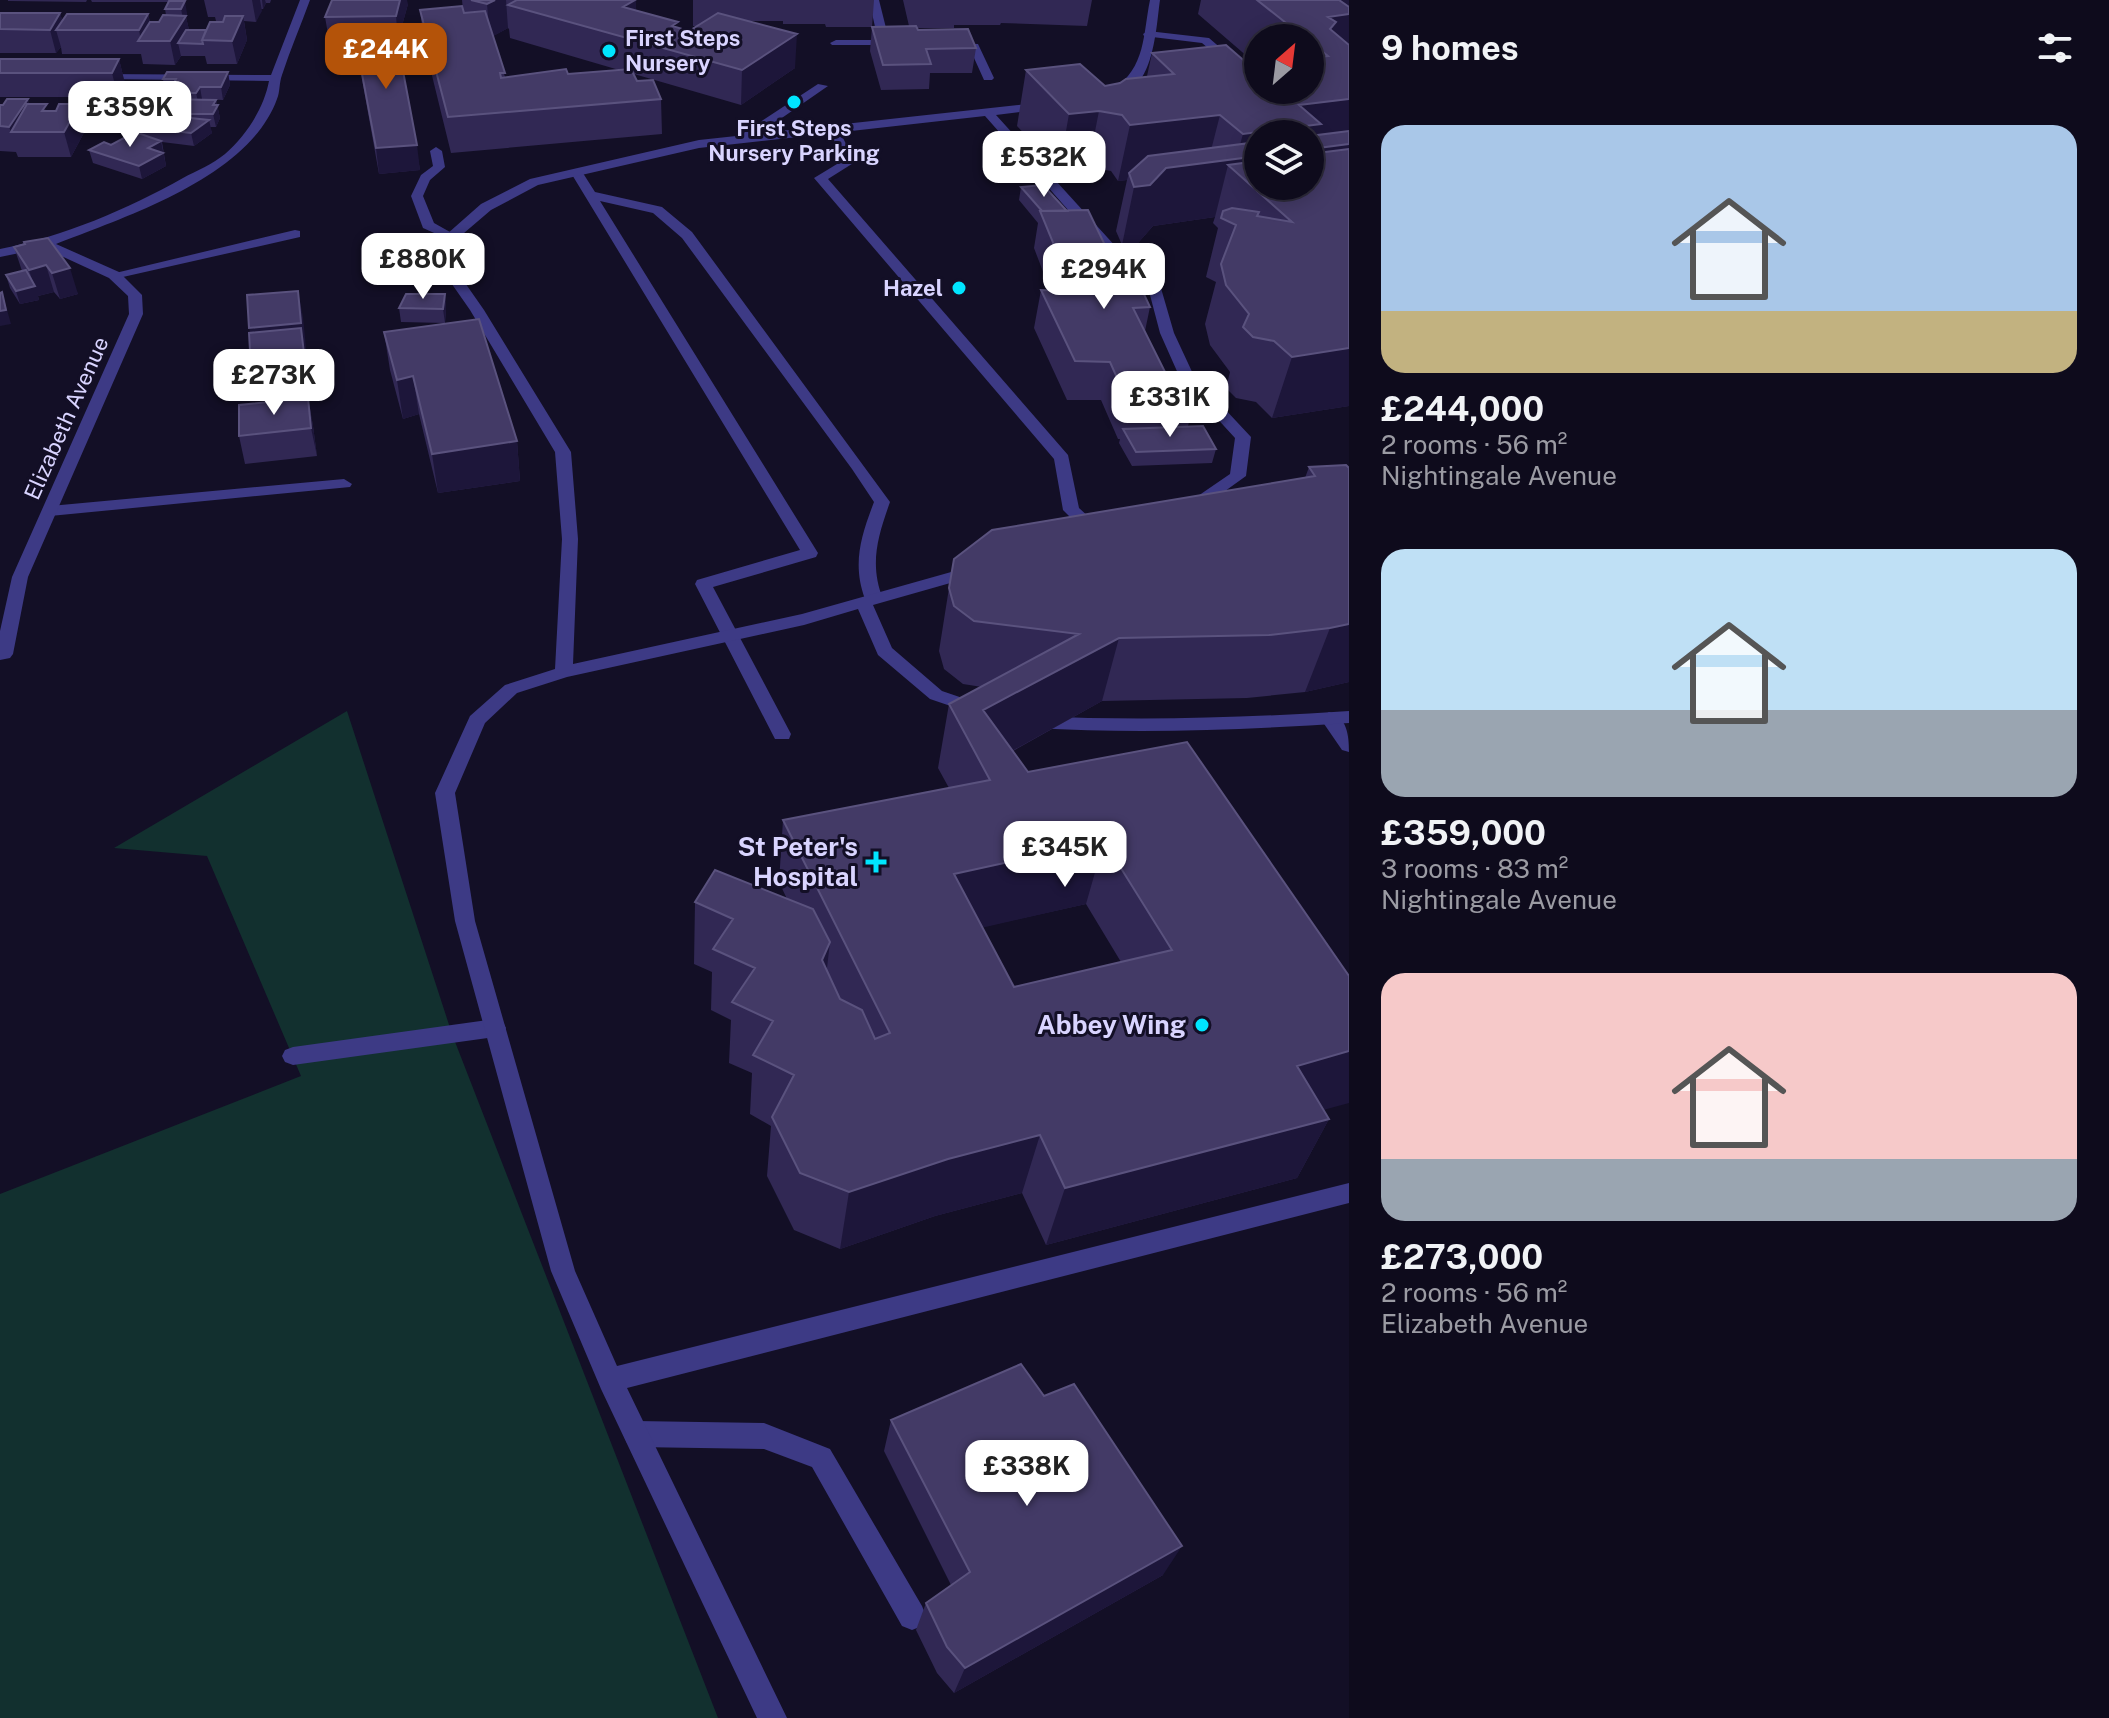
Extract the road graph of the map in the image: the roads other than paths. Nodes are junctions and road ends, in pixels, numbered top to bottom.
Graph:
1 (305, 0) edge
2 (874, 0) edge
3 (1155, 0) edge
4 (1148, 34) junction
5 (884, 42) junction
6 (836, 43) dead end
7 (914, 44) edge
8 (944, 45) edge
9 (91, 76) edge
10 (275, 78) junction
11 (988, 78) dead end
12 (1230, 78) edge
13 (822, 86) dead end
14 (1103, 95) edge
15 (1062, 103) edge
16 (988, 113) junction
17 (832, 128) junction
18 (746, 137) junction
19 (436, 151) dead end
20 (577, 173) junction
21 (592, 195) junction
22 (295, 234) dead end
23 (452, 237) junction
24 (45, 244) junction
25 (0, 253) edge
26 (114, 275) junction
27 (344, 484) dead end
28 (50, 511) junction
29 (1208, 517) edge
30 (1096, 533) edge
31 (999, 563) edge
32 (869, 600) junction
33 (729, 635) junction
34 (0, 654) edge
35 (564, 672) junction
36 (1349, 717) edge
37 (1329, 718) junction
38 (782, 734) dead end
39 (1349, 745) edge
40 (495, 1028) junction
41 (293, 1056) dead end
42 (1349, 1193) edge
43 (610, 1380) junction
44 (636, 1434) junction
45 (912, 1616) dead end
46 (772, 1718) edge

1 - 10 street
2 - 5 street
3 - 4 street
4 - 12 street
4 - 14 street
5 - 6 street
5 - 7 street
8 - 11 street
9 - 10 street
10 - 24 street
13 - 18 street
15 - 16 street
16 - 17 street
16 - 29 street
17 - 18 street
17 - 30 street
18 - 20 street
19 - 23 street
20 - 21 street
20 - 23 street
21 - 32 street
21 - 33 street
22 - 26 street
23 - 35 street
24 - 25 street
24 - 26 street
26 - 28 street, Elizabeth Avenue
27 - 28 street
28 - 34 street, Elizabeth Avenue
31 - 32 street
32 - 33 street
32 - 37 street
33 - 35 street
33 - 38 street
35 - 40 street
36 - 37 street
37 - 39 street
40 - 41 street
40 - 43 street
42 - 43 street
43 - 44 street
44 - 45 street
44 - 46 street

